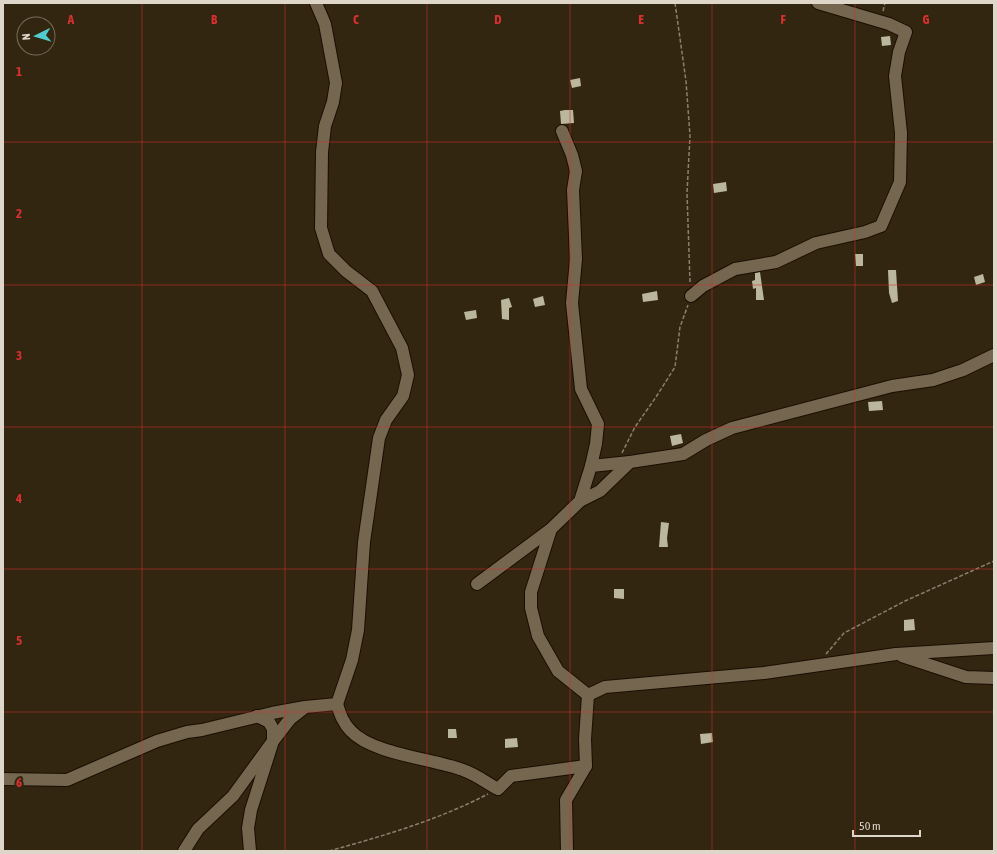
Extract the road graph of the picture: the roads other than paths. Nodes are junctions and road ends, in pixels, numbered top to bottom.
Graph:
1 (316, 3) edge
2 (818, 3) edge
3 (562, 131) dead end
4 (691, 296) road end
5 (994, 355) edge
6 (624, 463) junction
7 (591, 466) junction
8 (580, 500) junction
9 (551, 529) junction
10 (477, 584) dead end
11 (994, 648) edge
12 (896, 654) junction
13 (994, 678) edge
14 (588, 696) junction
15 (337, 704) junction
16 (305, 707) junction
17 (257, 716) junction
18 (273, 741) junction
19 (586, 766) junction
20 (3, 779) edge
21 (184, 851) edge
22 (250, 851) edge
23 (567, 851) edge

1 - 15 street
2 - 4 street
3 - 7 street
5 - 6 street
6 - 7 street
6 - 8 street
7 - 8 street
8 - 9 street
9 - 10 street
9 - 14 street
11 - 12 street
12 - 13 street
12 - 14 street
14 - 19 street
15 - 16 street
15 - 19 street
16 - 17 street
16 - 18 street
17 - 18 street
17 - 20 street
18 - 21 street
18 - 22 street
19 - 23 street

